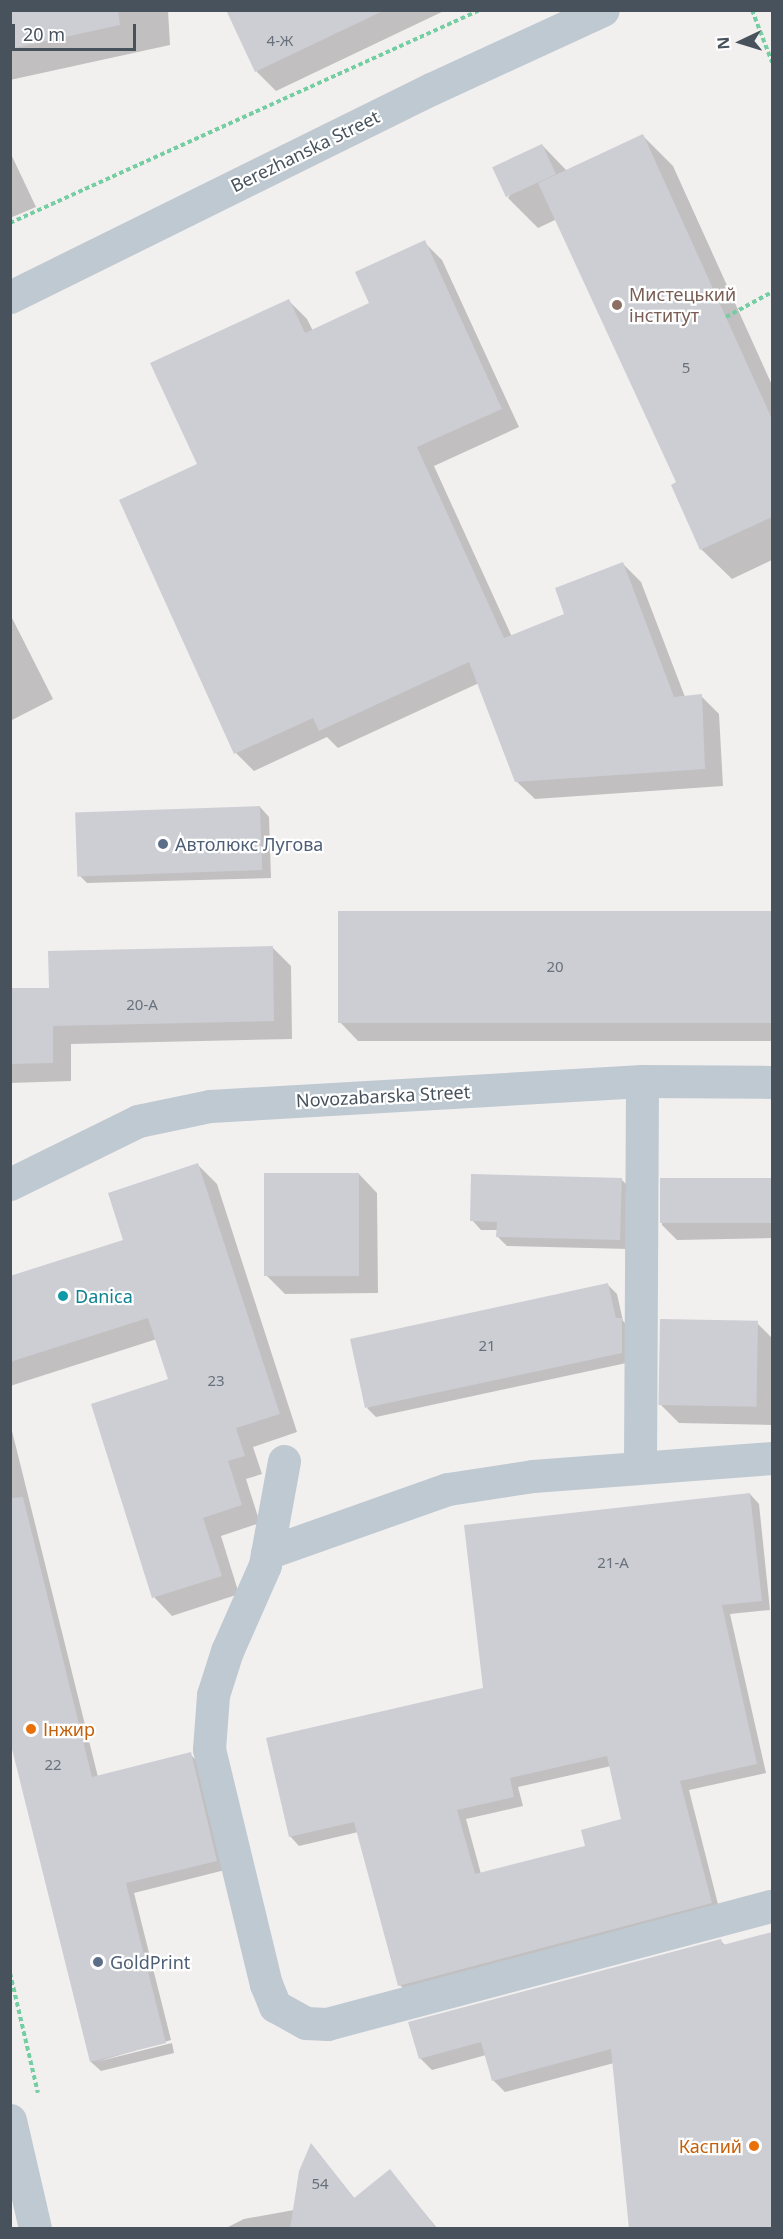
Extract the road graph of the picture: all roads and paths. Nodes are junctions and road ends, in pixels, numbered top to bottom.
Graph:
1 (480, 10) edge
2 (603, 10) edge
3 (752, 10) edge
4 (772, 62) edge
5 (10, 223) edge
6 (772, 292) edge
7 (10, 297) edge
8 (726, 317) dead end
9 (642, 1081) junction
10 (772, 1082) edge
11 (10, 1184) edge
12 (772, 1458) edge
13 (284, 1461) dead end
14 (640, 1466) junction
15 (267, 1553) junction
16 (772, 1906) edge
17 (10, 2120) edge
18 (35, 2229) edge

1 - 5 path
2 - 7 street, Berezhanska Street
3 - 4 path
6 - 8 path
9 - 10 street, Novozabarska Street
9 - 11 street, Novozabarska Street
9 - 14 street
12 - 14 street
13 - 15 street
14 - 15 street
15 - 16 street
17 - 18 street

